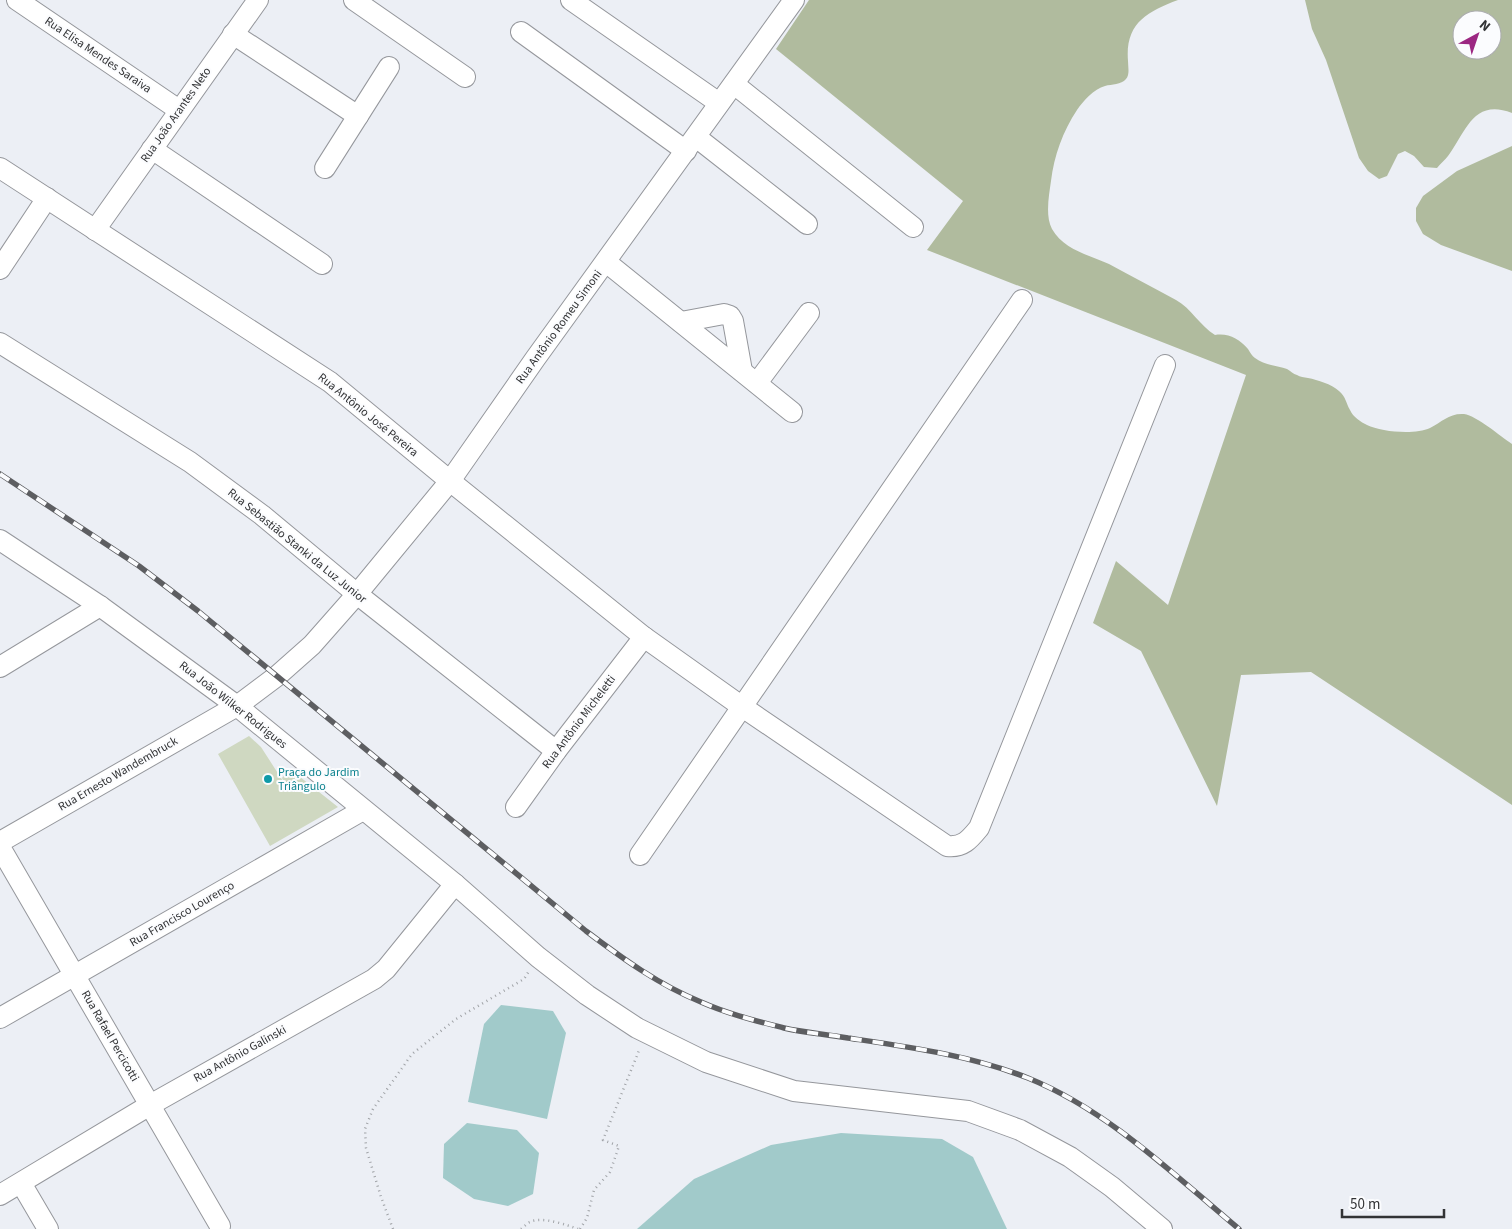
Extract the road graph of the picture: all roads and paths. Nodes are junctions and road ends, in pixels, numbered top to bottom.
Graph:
1 (16, 0) edge
2 (258, 0) edge
3 (354, 0) edge
4 (571, 0) edge
5 (794, 0) edge
6 (521, 32) dead end
7 (233, 34) junction
8 (389, 67) dead end
9 (465, 77) dead end
10 (734, 84) junction
11 (719, 103) junction
12 (179, 110) junction
13 (358, 116) junction
14 (691, 144) junction
15 (152, 149) junction
16 (0, 168) edge
17 (325, 168) dead end
18 (47, 198) junction
19 (807, 224) dead end
20 (913, 226) dead end
21 (95, 230) junction
22 (606, 262) junction
23 (322, 264) dead end
24 (0, 269) edge
25 (1022, 300) dead end
26 (808, 313) dead end
27 (681, 322) junction
28 (0, 343) edge
29 (1165, 365) dead end
30 (750, 377) junction
31 (792, 412) dead end
32 (450, 481) junction
33 (0, 540) edge
34 (357, 594) junction
35 (100, 606) junction
36 (644, 636) junction
37 (312, 645) joint
38 (0, 666) edge
39 (237, 706) junction
40 (741, 706) junction
41 (556, 751) junction
42 (516, 808) dead end
43 (363, 810) junction
44 (0, 842) edge
45 (0, 847) edge
46 (640, 855) dead end
47 (455, 884) junction
48 (538, 957) junction
49 (74, 975) junction
50 (0, 1018) edge
51 (646, 1032) junction
52 (150, 1105) junction
53 (21, 1183) junction
54 (0, 1195) edge
55 (220, 1226) dead end
56 (48, 1229) edge
57 (393, 1229) edge
58 (521, 1229) edge
59 (579, 1229) edge
60 (1162, 1229) edge

1 - 12 street, Rua Elisa Mendes Saraiva
2 - 7 street, Rua João Arantes Neto
3 - 9 street
4 - 11 street
5 - 10 street, Rua Antônio Romeu Simoni
6 - 14 street
7 - 12 street, Rua João Arantes Neto
7 - 13 street
8 - 13 street
10 - 11 street, Rua Antônio Romeu Simoni
10 - 20 street
11 - 14 street, Rua Antônio Romeu Simoni
12 - 15 street, Rua João Arantes Neto
13 - 17 street
14 - 19 street
14 - 22 street, Rua Antônio Romeu Simoni
15 - 21 street, Rua João Arantes Neto
15 - 23 street
16 - 18 street, Rua Antônio José Pereira
18 - 21 street, Rua Antônio José Pereira
18 - 24 street
21 - 32 street, Rua Antônio José Pereira
22 - 27 street
22 - 32 street, Rua Antônio Romeu Simoni
25 - 40 street
26 - 30 street
27 - 30 street
27 - 30 street
28 - 34 street, Rua Sebastião Stanki da Luz Junior
29 - 40 street, Rua Antônio José Pereira
30 - 31 street
32 - 34 street, Rua Antônio Romeu Simoni
32 - 36 street, Rua Antônio José Pereira
33 - 35 street, Rua João Wilker Rodrigues
34 - 37 street, Rua Antônio Romeu Simoni
34 - 41 street, Rua Sebastião Stanki da Luz Junior
35 - 38 street
35 - 39 street, Rua João Wilker Rodrigues
36 - 40 street, Rua Antônio José Pereira
36 - 41 street, Rua Antônio Micheletti
37 - 39 street, Rua Ernesto Wandembruck
39 - 43 street, Rua João Wilker Rodrigues
39 - 44 street, Rua Ernesto Wandembruck
40 - 46 street
41 - 42 street, Rua Antônio Micheletti
43 - 47 street, Rua João Wilker Rodrigues
43 - 49 street, Rua Francisco Lourenço
45 - 49 street, Rua Rafael Percicotti
47 - 48 street, Rua João Wilker Rodrigues
47 - 52 street, Rua Antônio Galinski
48 - 51 street, Rua João Wilker Rodrigues
48 - 57 path
49 - 50 street, Rua Francisco Lourenço
49 - 52 street, Rua Rafael Percicotti
51 - 59 path
51 - 60 street, Rua João Wilker Rodrigues
52 - 53 street, Rua Antônio Galinski
52 - 55 street, Rua Rafael Percicotti
53 - 54 street, Rua Antônio Galinski
53 - 56 street
58 - 59 path

